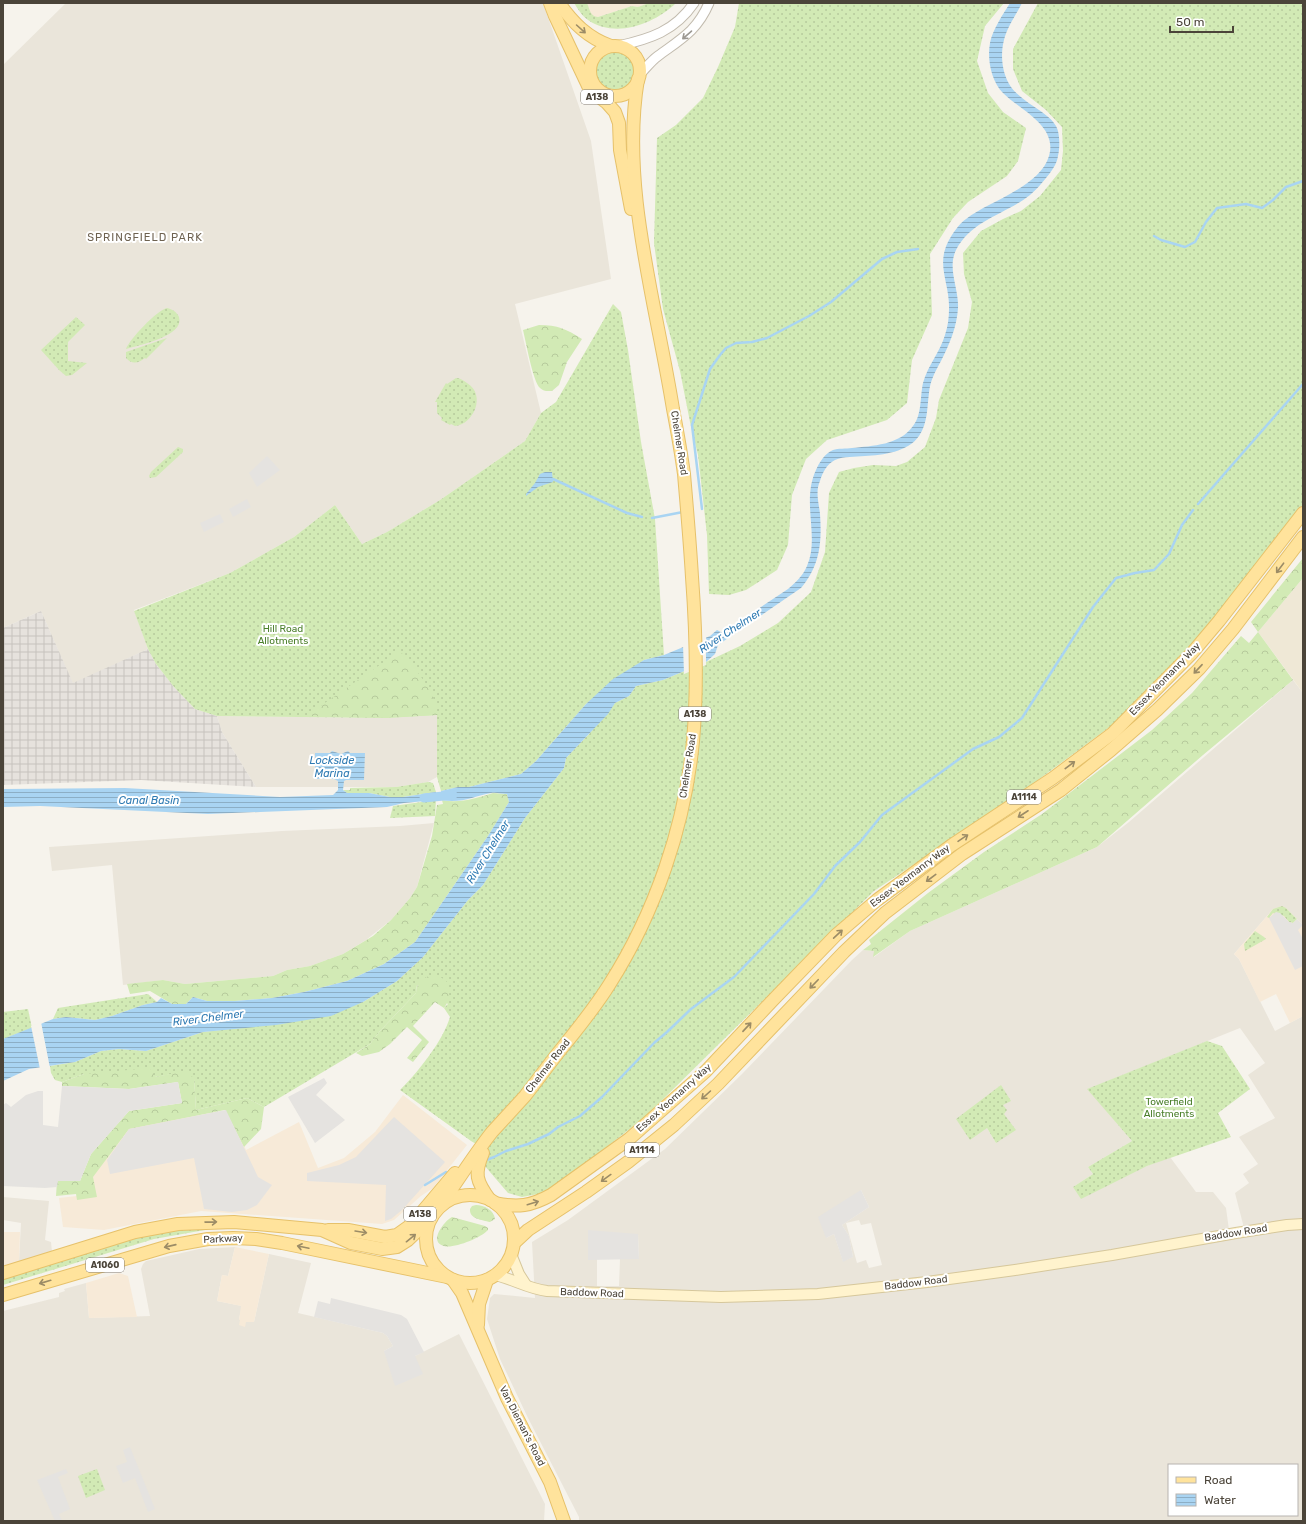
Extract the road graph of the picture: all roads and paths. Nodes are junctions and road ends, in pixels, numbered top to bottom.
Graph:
1 (550, 3) edge
2 (559, 3) edge
3 (694, 3) edge
4 (709, 3) edge
5 (555, 16) junction
6 (614, 46) junction
7 (639, 76) junction
8 (592, 81) junction
9 (606, 94) junction
10 (626, 179) junction
11 (644, 250) junction
12 (1303, 513) edge
13 (1303, 537) edge
14 (491, 1134) junction
15 (492, 1201) junction
16 (440, 1206) junction
17 (431, 1218) junction
18 (1303, 1224) edge
19 (322, 1230) junction
20 (512, 1249) junction
21 (3, 1273) edge
22 (491, 1277) junction
23 (450, 1278) junction
24 (526, 1285) junction
25 (3, 1295) edge
26 (478, 1331) junction
27 (564, 1521) edge

1 - 5 main road, Chelmer Road / A138
2 -> 6 main road, A138
3 - 6 street
4 -> 7 street
5 - 8 main road, Chelmer Road / A138
5 - 10 main road, Chelmer Road / A138
6 - 7 main road, A138
6 - 8 main road, A138
7 - 9 main road, A138
7 - 11 main road, Chelmer Road / A138
8 - 9 main road, A138
9 - 10 main road, Chelmer Road / A138
10 - 11 main road, Chelmer Road / A138
11 - 14 main road, Chelmer Road / A138
15 -> 12 main road, Essex Yeomanry Way / A1114
13 -> 20 main road, Essex Yeomanry Way / A1114
14 - 15 main road, Chelmer Road / A138
14 - 16 main road, Chelmer Road / A138
19 -> 14 main road, A138
15 - 16 main road, A1114
15 - 20 main road
16 - 17 main road, A1114
19 -> 17 main road, Parkway / A1060
17 - 23 main road, A1114
18 - 24 main road, Baddow Road
21 -> 19 main road, Parkway / A1060
20 - 22 main road, A1114
20 - 24 main road
22 - 23 main road
22 - 24 main road, Baddow Road
22 - 26 main road, Van Dieman's Road / A1114
23 -> 25 main road, Parkway / A1060
23 - 26 main road, Van Dieman's Road / A1114
26 - 27 main road, Van Dieman's Road / A1114

